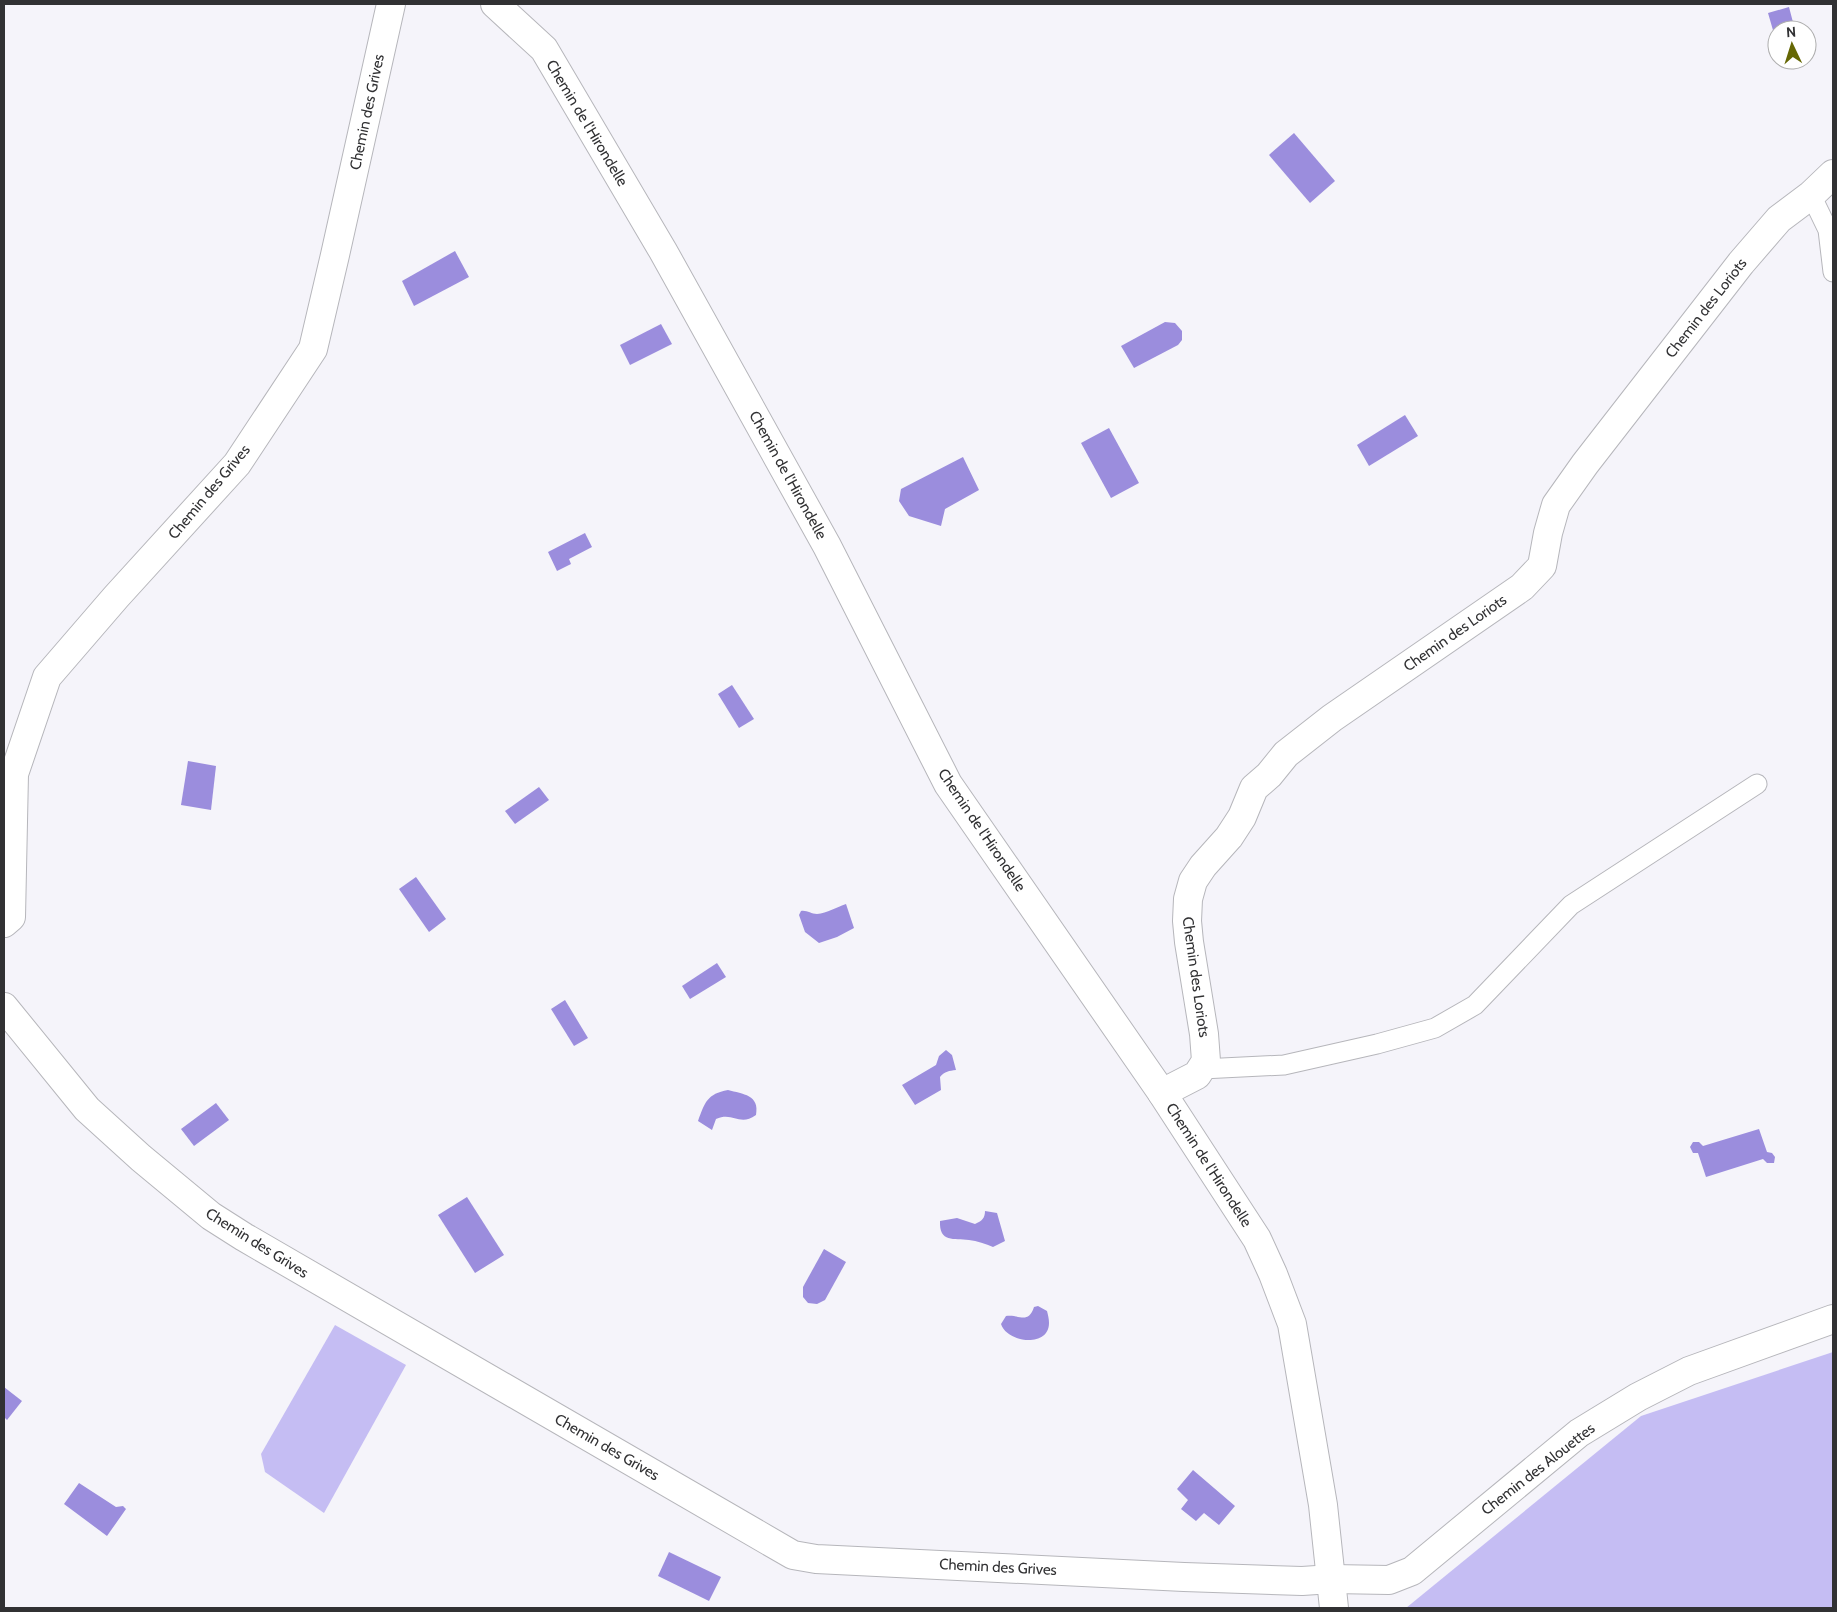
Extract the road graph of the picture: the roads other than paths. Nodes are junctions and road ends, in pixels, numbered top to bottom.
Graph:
1 (391, 4) edge
2 (495, 4) edge
3 (1833, 174) edge
4 (1811, 195) junction
5 (1833, 272) edge
6 (1757, 784) dead end
7 (4, 923) edge
8 (4, 1007) edge
9 (1202, 1069) junction
10 (1162, 1094) junction
11 (1833, 1318) edge
12 (1332, 1579) junction
13 (1334, 1608) edge

1 - 7 street, Chemin des Grives
2 - 10 street, Chemin de l'Hirondelle
3 - 4 street, Chemin des Loriots
4 - 5 lane
4 - 9 street, Chemin des Loriots
6 - 9 lane
8 - 12 street, Chemin des Grives
9 - 10 street
10 - 12 street, Chemin de l'Hirondelle
11 - 12 street, Chemin des Alouettes
12 - 13 street, Chemin de l'Hirondelle

